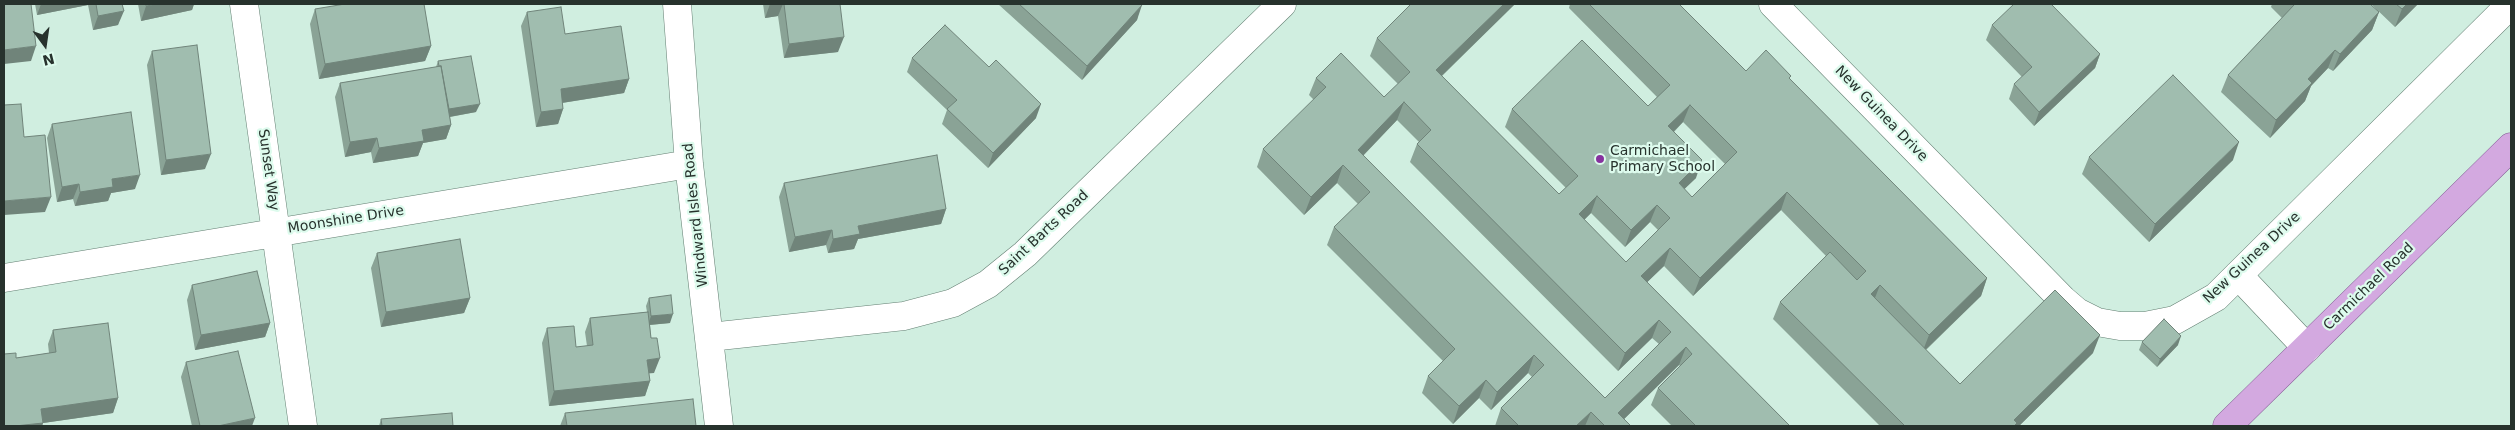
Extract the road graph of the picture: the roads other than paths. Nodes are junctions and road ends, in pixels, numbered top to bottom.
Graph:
1 (244, 4) edge
2 (677, 4) edge
3 (1282, 4) edge
4 (1773, 4) edge
5 (2511, 4) edge
6 (2511, 147) edge
7 (689, 164) junction
8 (277, 231) junction
9 (2238, 275) junction
10 (4, 278) edge
11 (710, 337) junction
12 (2306, 348) junction
13 (303, 426) edge
14 (719, 426) edge
15 (2227, 426) edge

1 - 8 street, Sunset Way
2 - 7 street, Windward Isles Road
3 - 11 street, Saint Barts Road
4 - 9 street, New Guinea Drive
5 - 9 street, New Guinea Drive
6 - 12 main road, Carmichael Road
7 - 8 street, Moonshine Drive
7 - 11 street, Windward Isles Road
8 - 10 street, Moonshine Drive
8 - 13 street, Sunset Way
9 - 12 street
11 - 14 street, Windward Isles Road
12 - 15 main road, Carmichael Road

